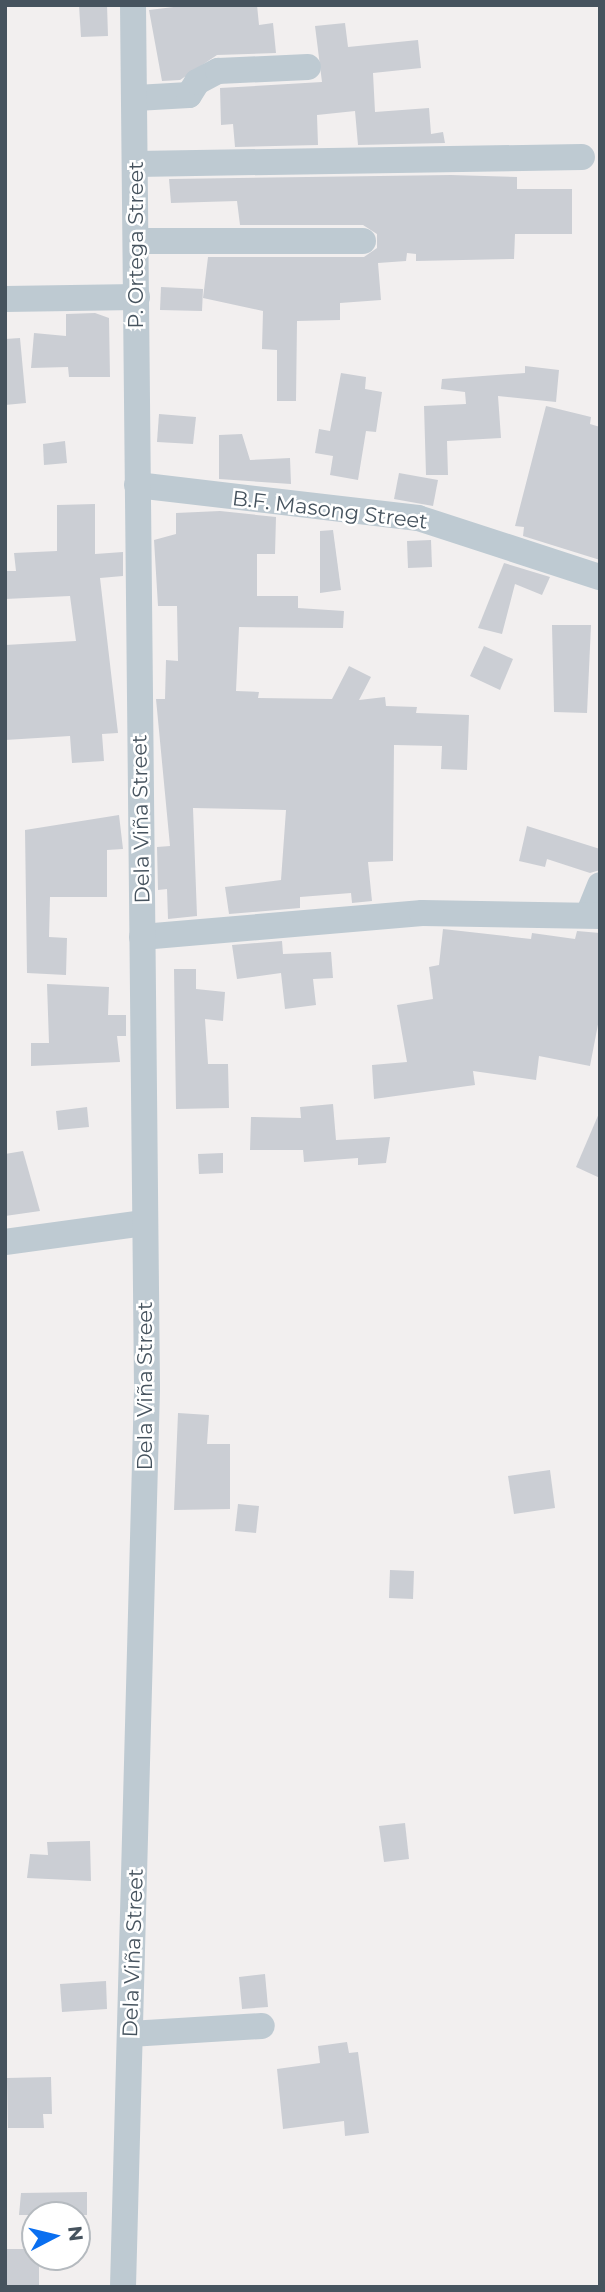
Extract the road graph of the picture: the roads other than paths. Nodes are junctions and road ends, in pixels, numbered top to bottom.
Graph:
1 (133, 5) edge
2 (308, 67) dead end
3 (136, 98) junction
4 (582, 157) dead end
5 (136, 164) junction
6 (136, 241) junction
7 (363, 241) dead end
8 (136, 297) junction
9 (5, 299) edge
10 (137, 485) junction
11 (600, 577) edge
12 (600, 885) edge
13 (594, 916) edge
14 (142, 937) junction
15 (144, 1223) junction
16 (5, 1242) edge
17 (262, 2026) dead end
18 (130, 2034) junction
19 (123, 2287) edge

1 - 3 street, P. Ortega Street
2 - 3 street
3 - 5 street, P. Ortega Street
4 - 5 street
5 - 6 street, P. Ortega Street
6 - 7 street
6 - 8 street, P. Ortega Street
8 - 9 street
8 - 10 street, P. Ortega Street
10 - 11 street, B.F. Masong Street
10 - 14 street, Dela Viña Street
12 - 13 street
13 - 14 street
14 - 15 street, Dela Viña Street
15 - 16 street
15 - 18 street, Dela Viña Street
17 - 18 street
18 - 19 street, Dela Viña Street

